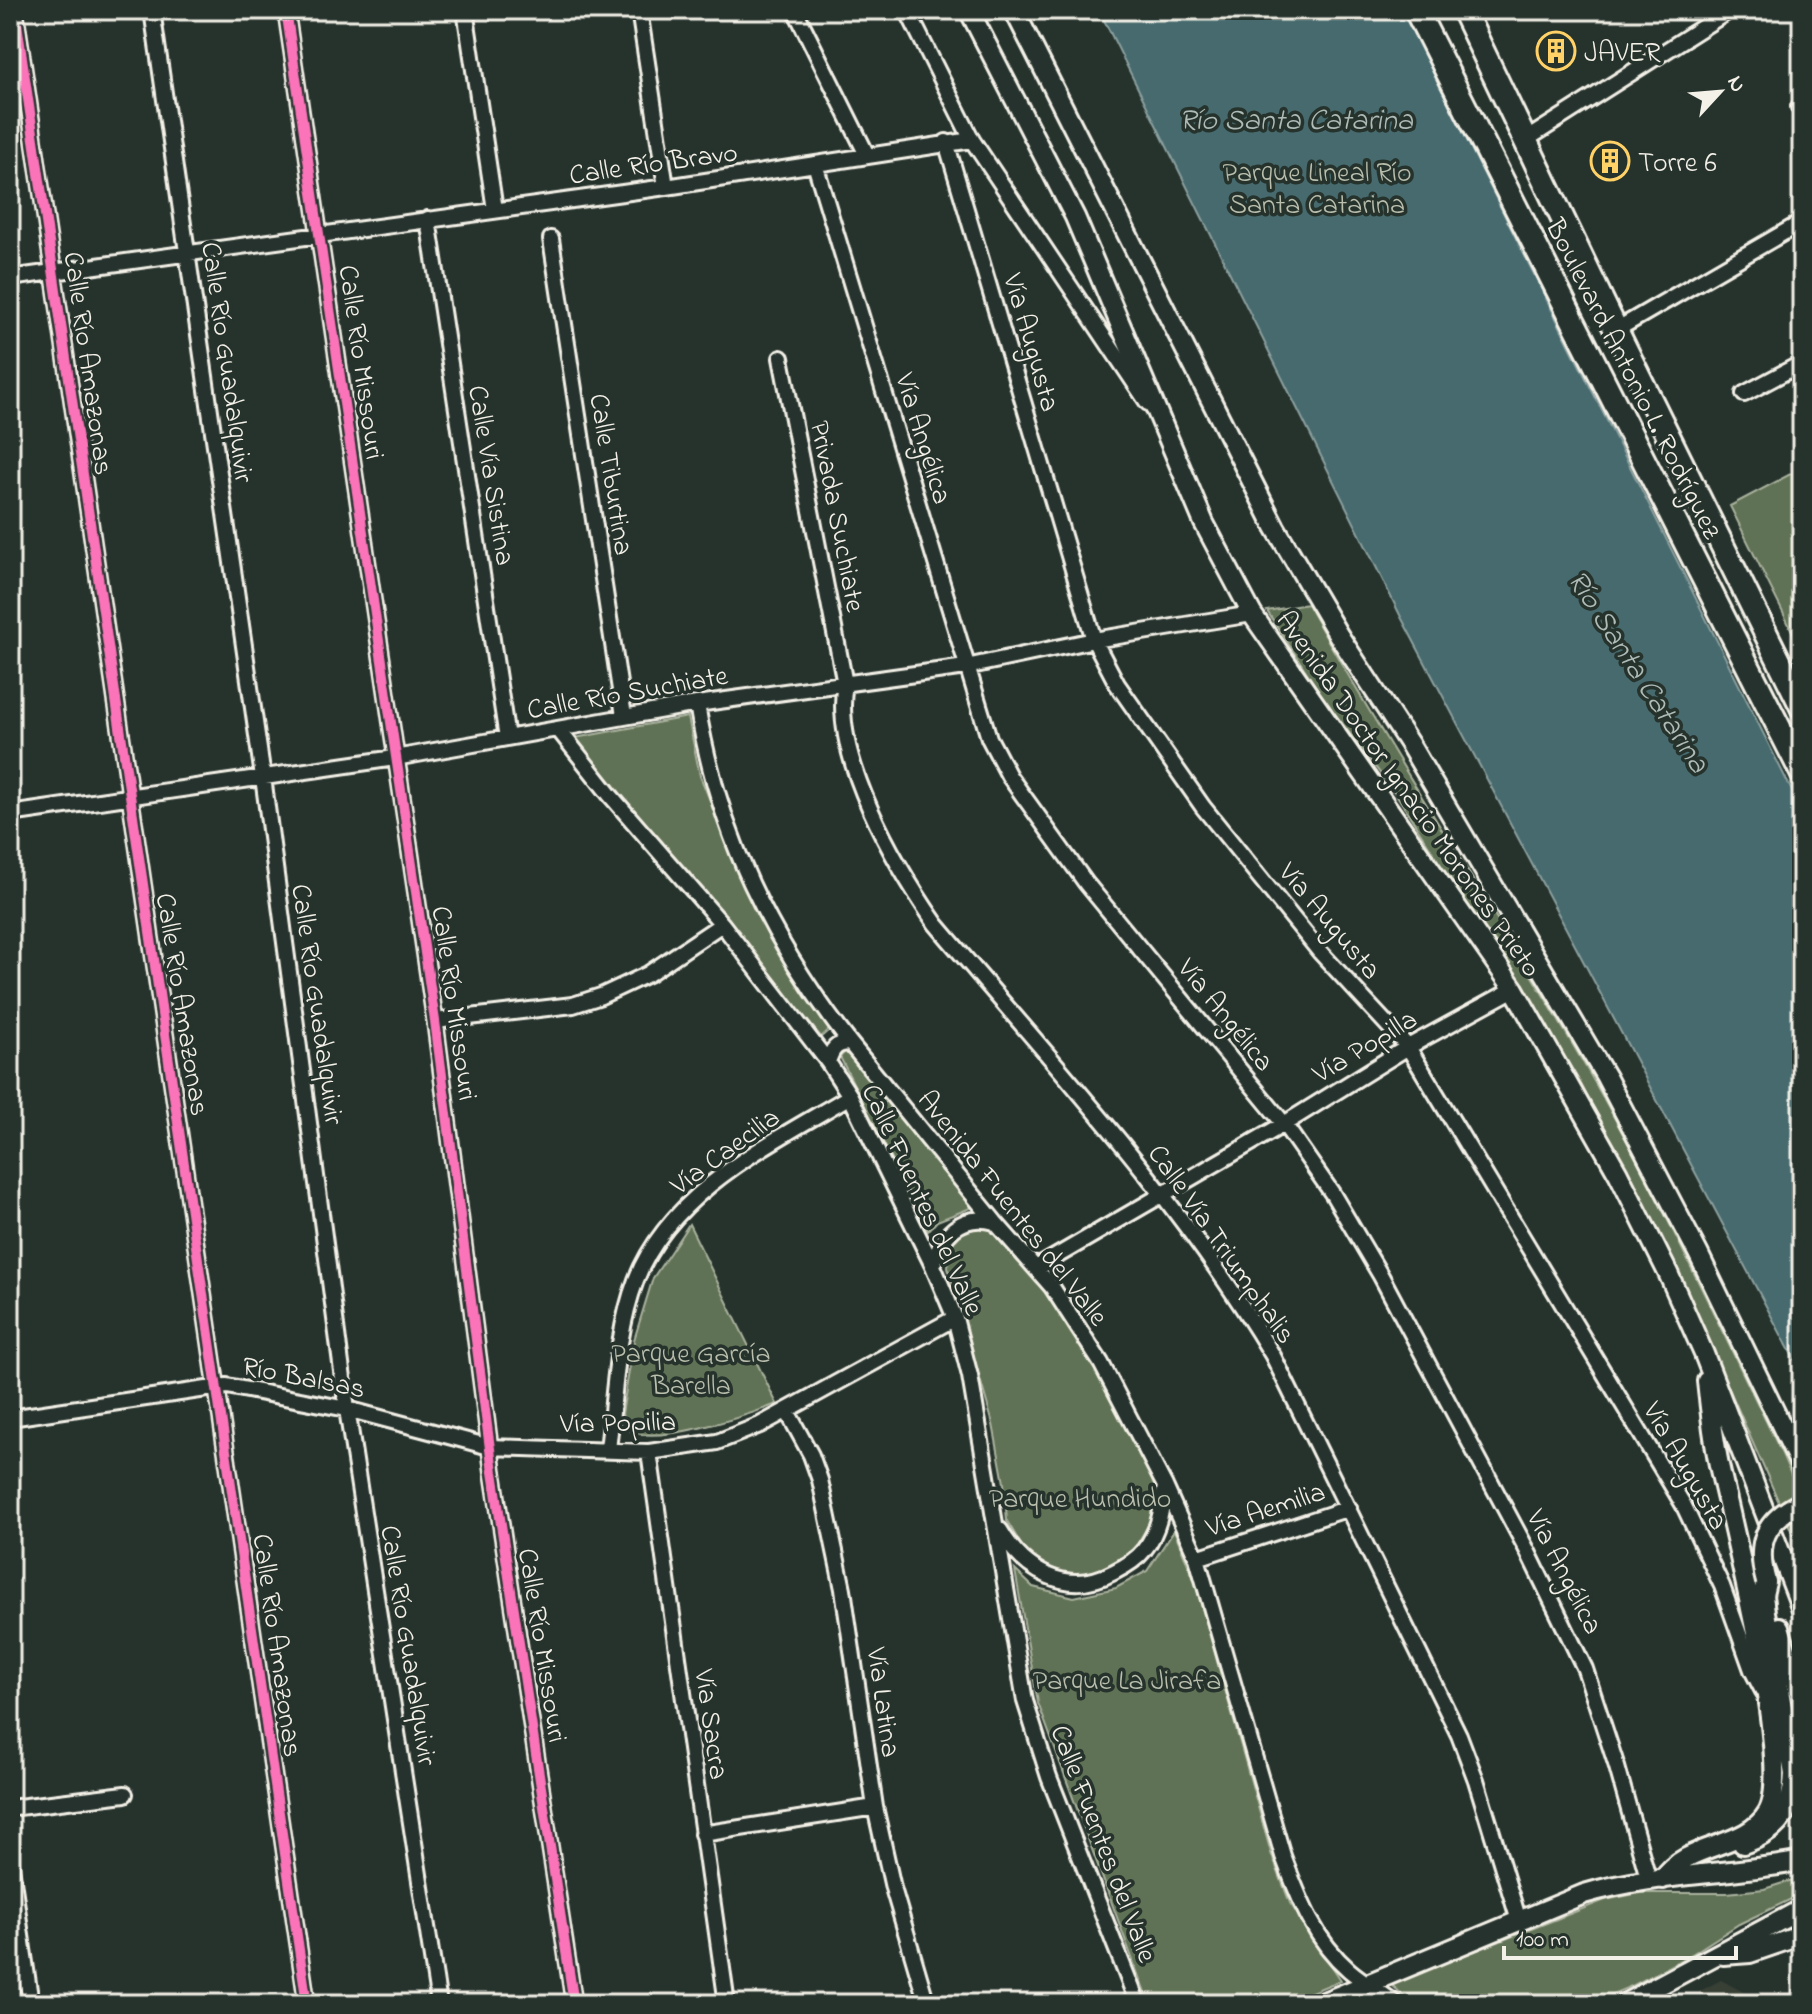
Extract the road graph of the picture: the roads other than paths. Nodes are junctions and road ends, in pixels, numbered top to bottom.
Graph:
1 (15, 10) edge
2 (152, 10) edge
3 (286, 10) edge
4 (465, 10) edge
5 (639, 10) edge
6 (795, 10) edge
7 (907, 10) edge
8 (969, 10) edge
9 (1014, 10) edge
10 (1416, 10) edge
11 (1463, 10) edge
12 (1730, 10) edge
13 (972, 140) junction
14 (1524, 141) junction
15 (946, 142) junction
16 (867, 155) junction
17 (815, 164) junction
18 (666, 187) junction
19 (495, 210) junction
20 (428, 219) junction
21 (1802, 222) edge
22 (321, 233) junction
23 (551, 239) dead end
24 (188, 252) junction
25 (52, 272) junction
26 (10, 278) edge
27 (1616, 330) junction
28 (781, 358) dead end
29 (1802, 363) edge
30 (1744, 394) dead end
31 (1157, 417) junction
32 (1252, 614) junction
33 (1094, 640) junction
34 (966, 667) junction
35 (845, 684) junction
36 (697, 704) junction
37 (1802, 707) edge
38 (624, 716) junction
39 (558, 729) junction
40 (507, 738) junction
41 (395, 758) junction
42 (1802, 773) edge
43 (263, 777) junction
44 (128, 796) junction
45 (10, 814) edge
46 (722, 924) junction
47 (1514, 989) junction
48 (435, 1021) junction
49 (850, 1043) junction
50 (1408, 1047) junction
51 (828, 1062) junction
52 (850, 1096) junction
53 (1284, 1124) junction
54 (1162, 1194) junction
55 (995, 1222) junction
56 (933, 1266) junction
57 (1036, 1268) junction
58 (955, 1318) junction
59 (1704, 1354) junction
60 (218, 1388) junction
61 (347, 1409) junction
62 (787, 1411) junction
63 (10, 1418) edge
64 (490, 1447) junction
65 (608, 1449) junction
66 (649, 1452) junction
67 (1802, 1468) edge
68 (1165, 1486) junction
69 (1802, 1502) edge
70 (1349, 1508) junction
71 (996, 1523) junction
72 (1197, 1558) junction
73 (1790, 1580) junction
74 (1766, 1582) junction
75 (1802, 1599) edge
76 (1802, 1609) edge
77 (1766, 1694) junction
78 (1802, 1702) edge
79 (125, 1794) dead end
80 (875, 1807) junction
81 (10, 1808) edge
82 (702, 1834) junction
83 (1701, 1851) junction
84 (10, 1860) edge
85 (1802, 1861) edge
86 (1656, 1880) junction
87 (1802, 1909) edge
88 (1519, 1921) junction
89 (1802, 1935) edge
90 (1720, 1955) junction
91 (1369, 1984) junction
92 (31, 2004) edge
93 (307, 2004) edge
94 (439, 2004) edge
95 (574, 2004) edge
96 (727, 2004) edge
97 (927, 2004) edge
98 (1138, 2004) edge
99 (1319, 2004) edge
100 (1396, 2004) edge
101 (1624, 2004) edge

1 - 25 street, Calle Río Amazonas
2 - 24 street, Calle Río Guadalquivir
3 - 22 street, Calle Río Missouri
4 - 19 street
5 - 18 street
6 - 16 street
7 - 13 street
8 - 31 main road, Avenida Doctor Ignacio Morones Prieto
9 - 67 main road, Avenida Doctor Ignacio Morones Prieto
10 - 42 highway, Boulevard Antonio L. Rodríguez
11 - 14 highway, Boulevard Antonio L. Rodríguez
12 - 14 street
13 - 15 street, Calle Río Bravo
13 - 31 street
14 - 27 highway, Boulevard Antonio L. Rodríguez
15 - 16 street, Calle Río Bravo
15 - 33 street, Vía Augusta
16 - 17 street, Calle Río Bravo
17 - 18 street, Calle Río Bravo
17 - 34 street, Vía Angélica
18 - 19 street, Calle Río Bravo
19 - 20 street, Calle Río Bravo
20 - 22 street, Calle Río Bravo
20 - 40 street, Calle Vía Sistina
21 - 27 street
22 - 24 street, Calle Río Bravo
22 - 41 street, Calle Río Missouri
23 - 38 street, Calle Tiburtina
24 - 25 street, Calle Río Bravo
24 - 43 street, Calle Río Guadalquivir
25 - 26 street, Calle Río Bravo
25 - 44 street, Calle Río Amazonas
27 - 37 highway, Boulevard Antonio L. Rodríguez
28 - 35 street, Privada Suchiate
29 - 30 street
31 - 32 main road, Avenida Doctor Ignacio Morones Prieto
32 - 33 street, Calle Río Suchiate
32 - 47 main road, Avenida Doctor Ignacio Morones Prieto
33 - 34 street, Calle Río Suchiate
33 - 50 street, Vía Augusta
34 - 35 street, Calle Río Suchiate
34 - 53 street, Vía Angélica
35 - 36 street, Calle Río Suchiate
35 - 54 street, Calle Vía Triumphalis
36 - 38 street, Calle Río Suchiate
36 - 49 street, Avenida Fuentes del Valle
38 - 39 street, Calle Río Suchiate
39 - 40 street, Calle Río Suchiate
39 - 46 street, Calle Fuentes del Valle
40 - 41 street, Calle Río Suchiate
41 - 43 street, Calle Río Suchiate
41 - 48 street, Calle Río Missouri
43 - 44 street, Calle Río Suchiate
43 - 61 street, Calle Río Guadalquivir
44 - 45 street, Calle Río Suchiate
44 - 60 street, Calle Río Amazonas
46 - 48 street
46 - 51 street, Calle Fuentes del Valle
47 - 50 street, Vía Popilla
47 - 59 main road, Avenida Doctor Ignacio Morones Prieto
48 - 64 street, Calle Río Missouri
49 - 51 street
49 - 55 street, Avenida Fuentes del Valle
50 - 53 street, Vía Popilla
50 - 77 street, Vía Augusta
51 - 52 street, Calle Fuentes del Valle
52 - 56 street, Calle Fuentes del Valle
52 - 65 street, Vía Caecilia
53 - 54 street, Vía Popilla
53 - 86 street, Vía Angélica
54 - 57 street, Vía Popilla
54 - 70 street, Calle Vía Triumphalis
55 - 56 street
55 - 57 street, Avenida Fuentes del Valle
56 - 58 street, Calle Fuentes del Valle
57 - 68 street, Avenida Fuentes del Valle
58 - 62 street, Vía Popilia
58 - 71 street, Calle Fuentes del Valle
59 - 73 main road, Avenida Doctor Ignacio Morones Prieto
59 - 77 main road
60 - 61 street, Río Balsas
60 - 63 street, Río Balsas
60 - 93 street, Calle Río Amazonas
61 - 64 street, Río Balsas
61 - 94 street, Calle Río Guadalquivir
62 - 66 street, Vía Popilia
62 - 80 street, Vía Latina
64 - 65 street, Vía Popilia
64 - 95 street, Calle Río Missouri
65 - 66 street, Vía Popilia
66 - 82 street, Vía Sacra
68 - 71 street
68 - 72 street, Avenida Fuentes del Valle
69 - 74 main road, bridge
70 - 72 street, Vía Aemilia
70 - 88 street, Calle Vía Triumphalis
71 - 98 street, Calle Fuentes del Valle
72 - 91 street, Avenida Fuentes del Valle
73 - 75 main road
73 - 76 main road, Avenida Doctor Ignacio Morones Prieto
74 - 78 main road
74 - 83 main road
77 - 83 main road
79 - 81 street
80 - 82 street
80 - 97 street, Vía Latina
82 - 96 street, Vía Sacra
83 - 86 main road
84 - 92 street
85 - 86 main road
86 - 88 main road
87 - 90 main road
88 - 91 main road
89 - 90 main road
90 - 101 main road
91 - 99 main road
91 - 100 street, Avenida Fuentes del Valle

